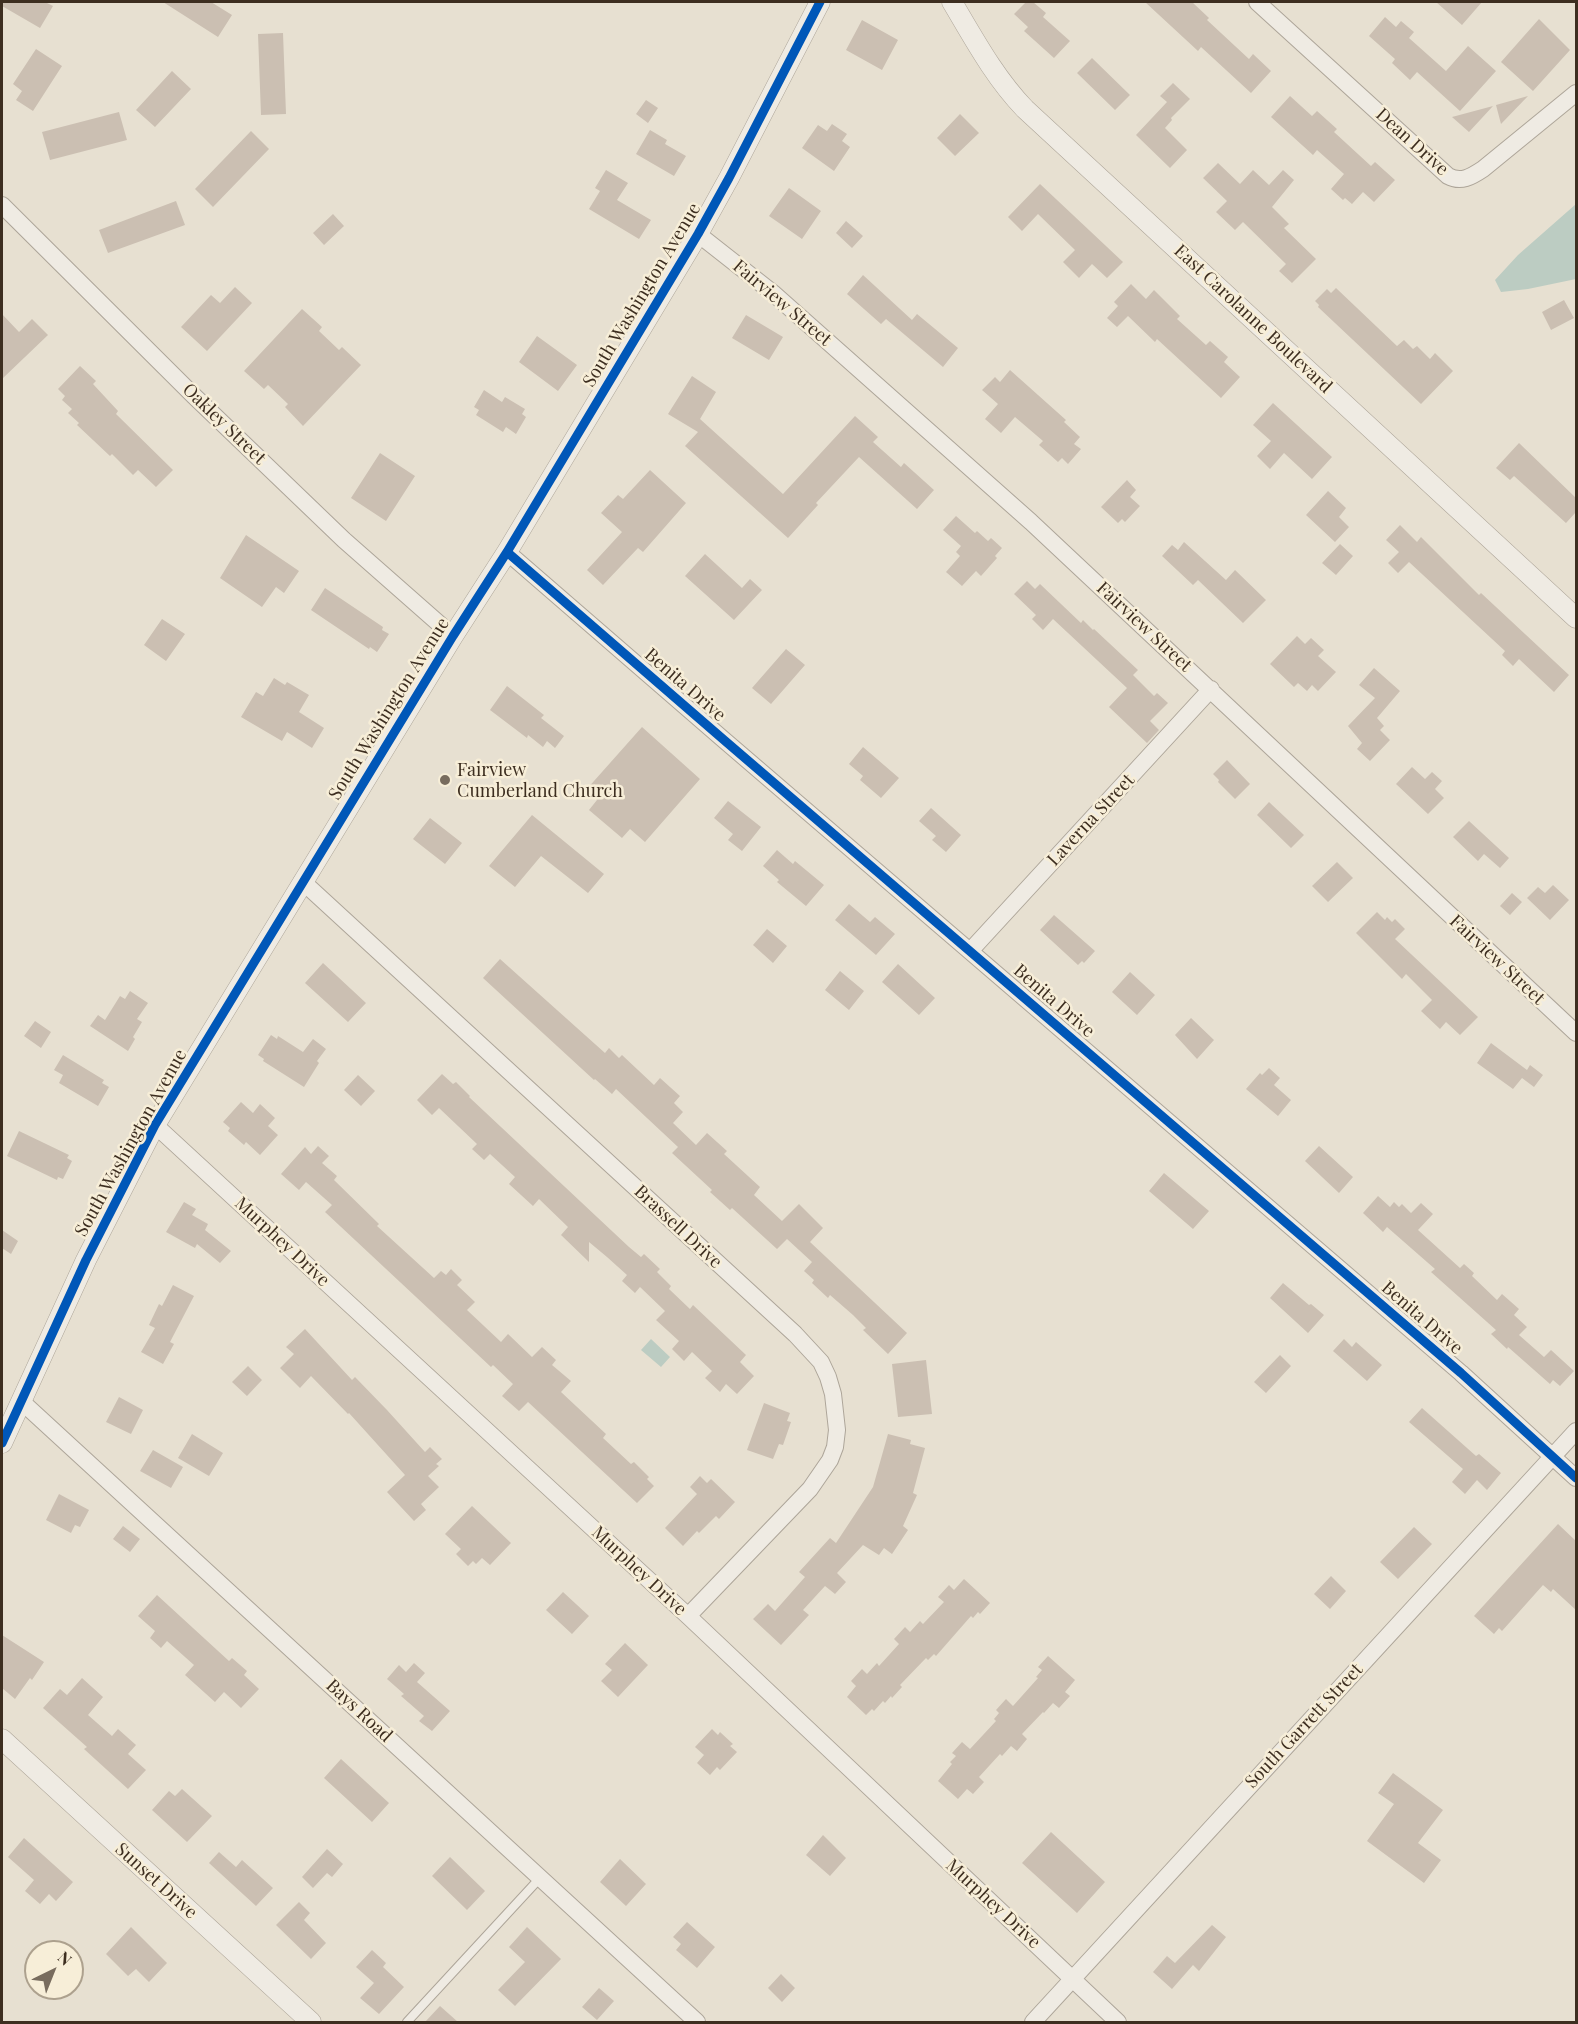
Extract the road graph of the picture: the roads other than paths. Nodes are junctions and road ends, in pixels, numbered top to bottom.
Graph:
1 (820, 2) edge
2 (952, 2) edge
3 (1257, 2) edge
4 (1576, 93) edge
5 (2, 205) edge
6 (698, 234) junction
7 (507, 552) junction
8 (1576, 618) edge
9 (453, 636) junction
10 (1211, 689) junction
11 (302, 881) junction
12 (970, 950) junction
13 (1576, 1033) edge
14 (155, 1125) junction
15 (21, 1401) junction
16 (1576, 1431) edge
17 (2, 1443) edge
18 (1552, 1455) junction
19 (1576, 1478) edge
20 (688, 1616) junction
21 (2, 1739) edge
22 (540, 1878) junction
23 (1072, 1978) junction
24 (311, 2022) edge
25 (407, 2022) edge
26 (697, 2022) edge
27 (1033, 2022) edge
28 (1118, 2022) edge

1 - 6 street, South Washington Avenue
2 - 8 street, East Carolanne Boulevard
3 - 4 street, Dean Drive
5 - 9 street, Oakley Street
6 - 7 street, South Washington Avenue
6 - 10 street, Fairview Street
7 - 9 street, South Washington Avenue
7 - 12 street, Benita Drive
9 - 11 street, South Washington Avenue
10 - 12 street, Laverna Street
10 - 13 street, Fairview Street
11 - 14 street, South Washington Avenue
11 - 20 street, Brassell Drive
12 - 18 street, Benita Drive
14 - 15 street, South Washington Avenue
14 - 20 street, Murphey Drive
15 - 17 street, South Washington Avenue
15 - 22 street, Bays Road
16 - 18 street, South Garrett Street
18 - 19 street, Benita Drive
18 - 23 street, South Garrett Street
20 - 23 street, Murphey Drive
21 - 24 street, Sunset Drive
22 - 25 lane
22 - 26 street, Bays Road
23 - 27 street, South Garrett Street
23 - 28 street, Murphey Drive

